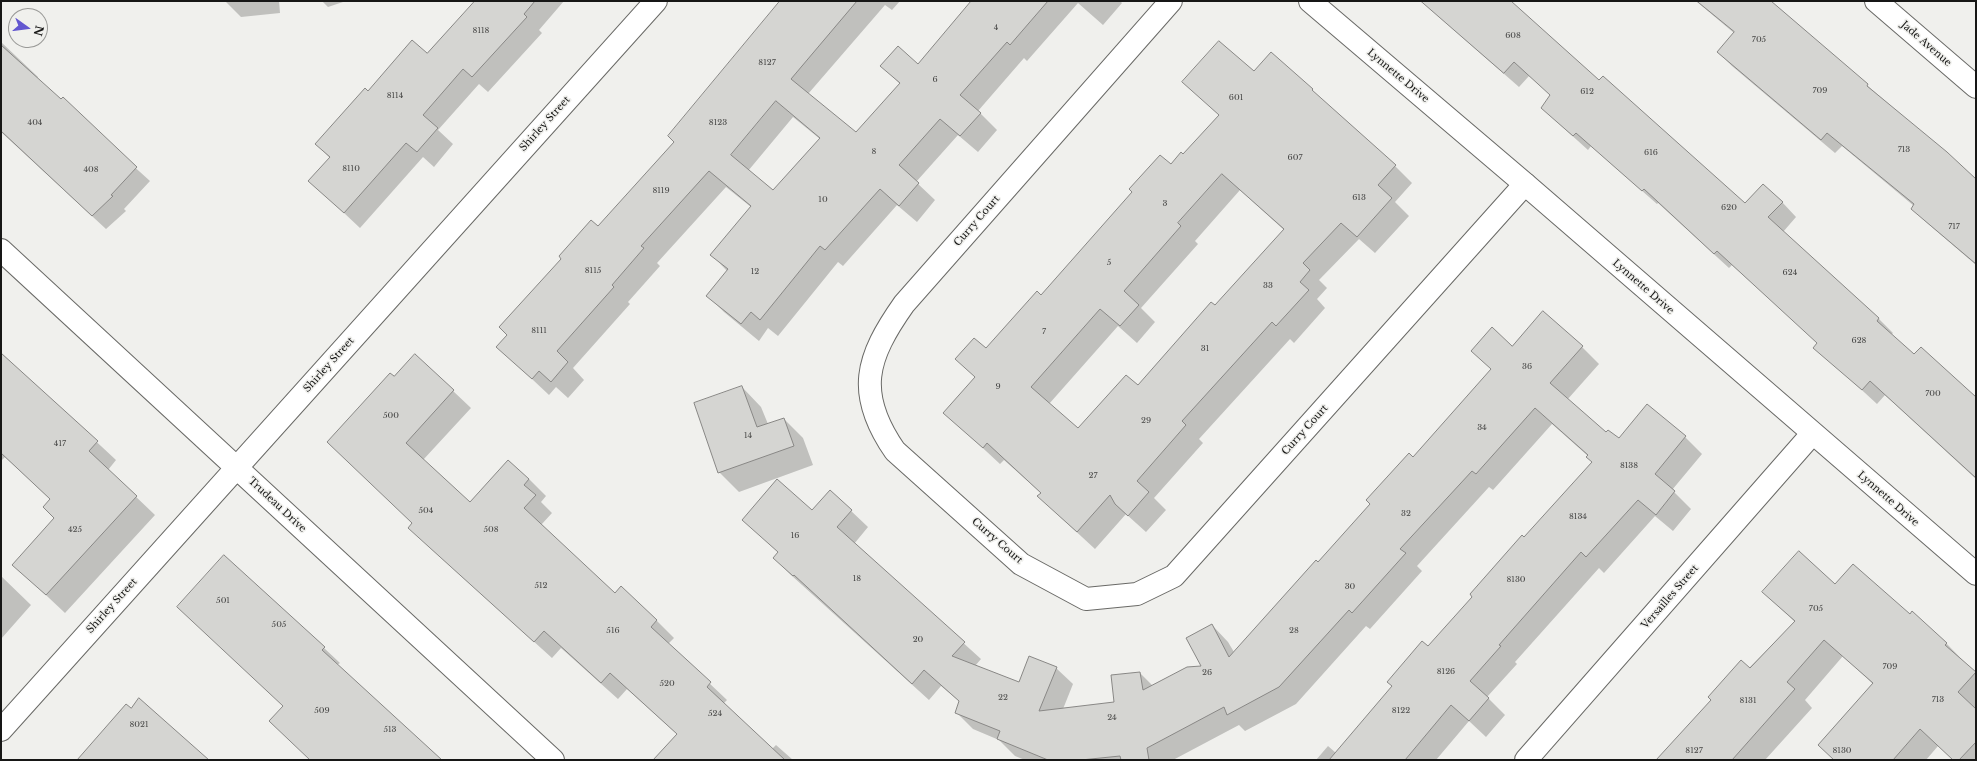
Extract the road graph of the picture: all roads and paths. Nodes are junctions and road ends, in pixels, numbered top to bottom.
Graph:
1 (656, 1) edge
2 (1171, 1) edge
3 (1310, 1) edge
4 (1876, 1) edge
5 (1976, 87) edge
6 (1525, 184) junction
7 (1, 250) edge
8 (1812, 434) junction
9 (236, 468) junction
10 (1976, 574) edge
11 (1, 730) edge
12 (553, 760) edge
13 (1526, 760) edge

1 - 9 street, Shirley Street
2 - 6 street, Curry Court
3 - 6 street, Lynnette Drive
4 - 5 street, Jade Avenue
6 - 8 street, Lynnette Drive
7 - 9 street, Trudeau Drive
8 - 10 street, Lynnette Drive
8 - 13 street, Versailles Street
9 - 11 street, Shirley Street
9 - 12 street, Trudeau Drive

